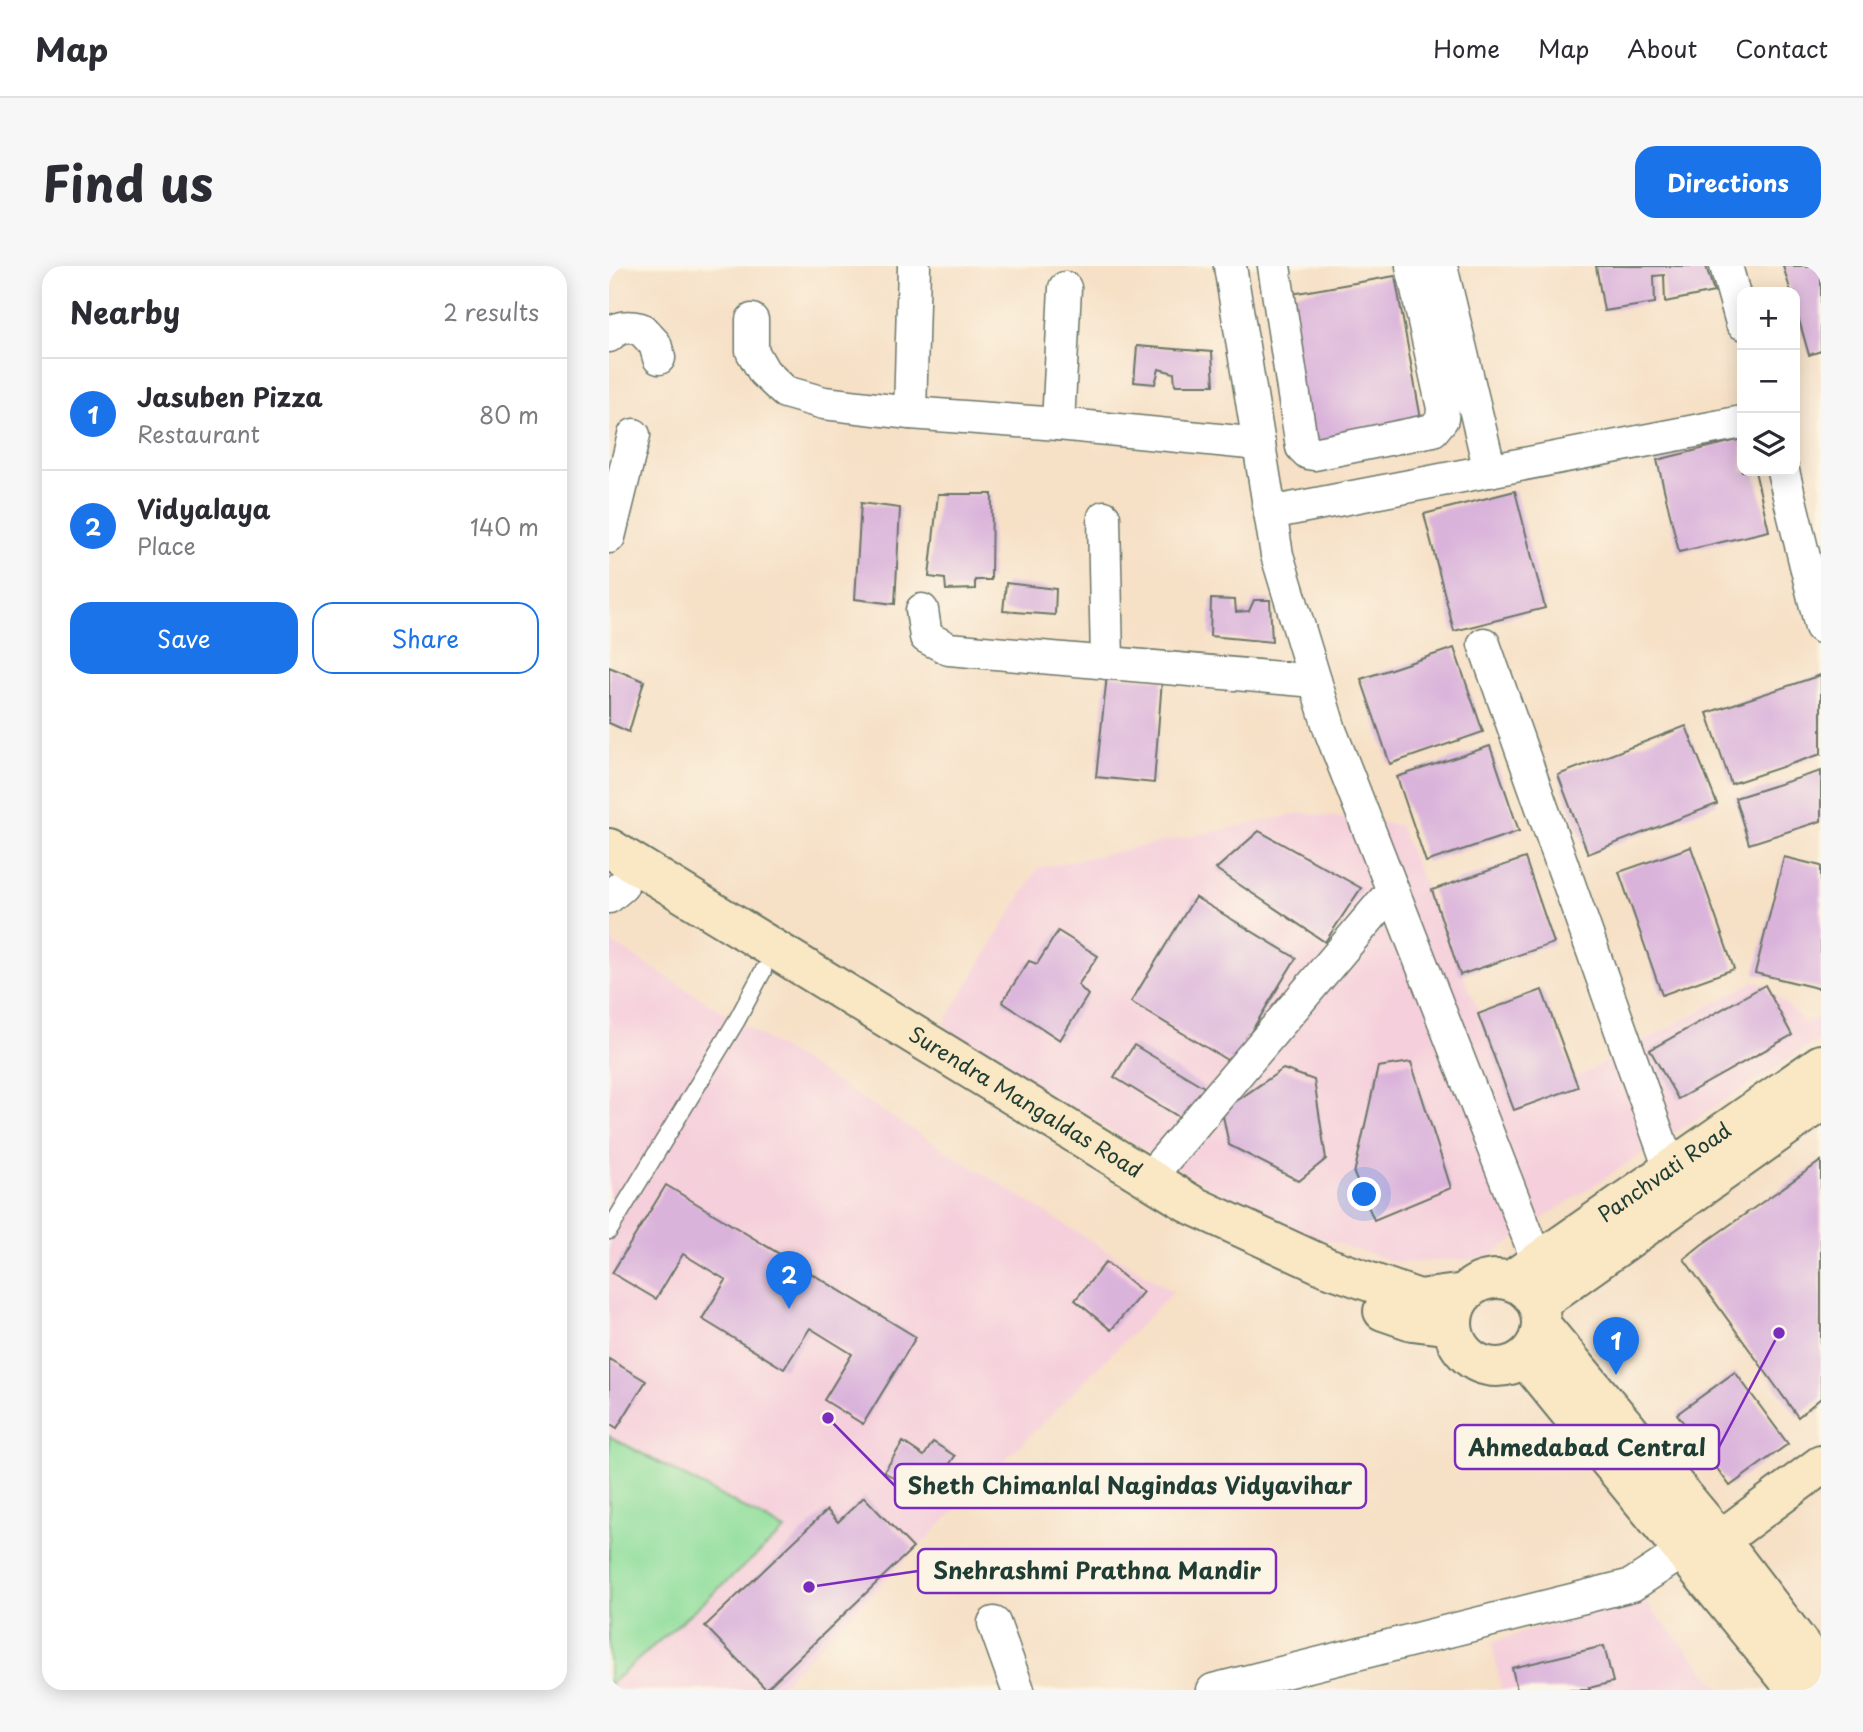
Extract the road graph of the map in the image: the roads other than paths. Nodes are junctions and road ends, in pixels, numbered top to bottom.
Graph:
1 (914, 266) edge
2 (1230, 266) edge
3 (1273, 266) edge
4 (1412, 266) edge
5 (1441, 266) edge
6 (1726, 266) edge
7 (1065, 288) dead end
8 (1737, 305) edge
9 (752, 320) dead end
10 (609, 336) edge
11 (659, 358) dead end
12 (910, 413) junction
13 (1737, 423) edge
14 (1058, 424) junction
15 (634, 435) dead end
16 (1259, 444) junction
17 (1490, 471) junction
18 (1784, 476) edge
19 (1270, 513) junction
20 (1104, 517) dead end
21 (609, 537) edge
22 (922, 610) dead end
23 (1821, 627) edge
24 (1484, 644) dead end
25 (1107, 663) junction
26 (1315, 681) junction
27 (609, 848) edge
28 (613, 887) edge
29 (1392, 891) junction
30 (763, 971) junction
31 (1821, 1064) edge
32 (1821, 1102) edge
33 (1670, 1169) junction
34 (1149, 1178) junction
35 (609, 1231) edge
36 (1530, 1306) junction
37 (1459, 1309) junction
38 (1821, 1465) edge
39 (1720, 1540) junction
40 (1684, 1551) junction
41 (994, 1623) dead end
42 (1821, 1672) edge
43 (1018, 1690) edge
44 (1213, 1690) edge
45 (1797, 1690) edge

1 - 12 street
2 - 16 street
3 - 4 street
5 - 17 street
6 - 8 street
7 - 14 street
9 - 12 street
10 - 11 street
12 - 14 street
13 - 17 street
14 - 16 street
15 - 21 street
16 - 19 street
17 - 19 street
18 - 23 street
19 - 26 street
20 - 25 street
22 - 25 street
24 - 33 street
25 - 26 street
26 - 29 street
27 - 34 main road, Surendra Mangaldas Road
28 - 30 main road, Surendra Mangaldas Road
29 - 34 street
29 - 36 street
30 - 35 lane
30 - 37 main road, Surendra Mangaldas Road
31 - 33 main road, Panchvati Road
32 - 36 main road, Panchvati Road
33 - 36 main road, Panchvati Road
34 - 37 main road, Surendra Mangaldas Road
36 - 37 main road
36 - 37 main road
36 - 39 main road
36 - 40 main road
38 - 39 main road
39 - 42 main road
40 - 44 street
40 - 45 main road
41 - 43 street

